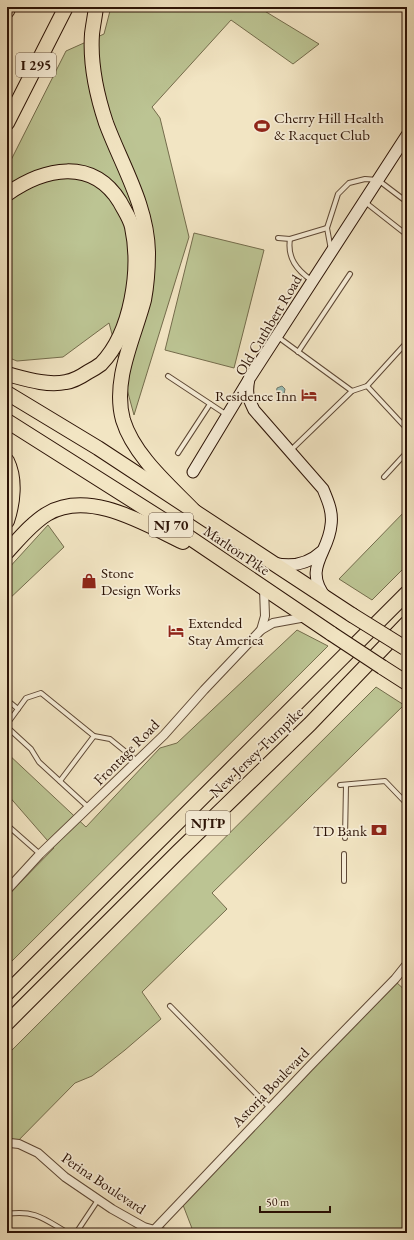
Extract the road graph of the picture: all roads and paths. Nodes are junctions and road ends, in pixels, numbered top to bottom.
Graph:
1 (9, 7) edge
2 (66, 7) edge
3 (96, 7) edge
4 (7, 11) edge
5 (7, 123) edge
6 (407, 135) edge
7 (378, 180) junction
8 (7, 194) edge
9 (364, 201) junction
10 (407, 202) edge
11 (327, 228) junction
12 (407, 235) edge
13 (278, 238) dead end
14 (290, 240) junction
15 (331, 252) junction
16 (350, 274) dead end
17 (312, 281) junction
18 (277, 336) junction
19 (407, 342) edge
20 (298, 352) junction
21 (7, 374) edge
22 (168, 376) dead end
23 (249, 379) junction
24 (367, 386) junction
25 (352, 391) junction
26 (7, 393) edge
27 (210, 404) junction
28 (227, 415) junction
29 (7, 421) edge
30 (407, 429) edge
31 (289, 451) junction
32 (407, 452) edge
33 (178, 453) dead end
34 (7, 462) edge
35 (193, 472) dead end
36 (384, 477) dead end
37 (195, 512) junction
38 (7, 521) edge
39 (7, 552) edge
40 (322, 552) junction
41 (218, 558) junction
42 (267, 559) junction
43 (264, 589) junction
44 (407, 593) edge
45 (329, 600) junction
46 (306, 617) junction
47 (407, 623) edge
48 (261, 630) junction
49 (406, 649) edge
50 (407, 683) edge
51 (7, 700) edge
52 (18, 709) junction
53 (7, 724) edge
54 (7, 727) edge
55 (94, 736) junction
56 (136, 761) junction
57 (60, 781) junction
58 (340, 785) dead end
59 (346, 785) junction
60 (407, 804) edge
61 (89, 808) junction
62 (7, 825) edge
63 (344, 838) dead end
64 (40, 854) junction
65 (344, 854) dead end
66 (344, 881) dead end
67 (7, 890) edge
68 (407, 964) edge
69 (7, 993) edge
70 (170, 1006) dead end
71 (7, 1023) edge
72 (270, 1108) junction
73 (7, 1144) edge
74 (98, 1200) junction
75 (7, 1214) edge
76 (154, 1230) junction
77 (68, 1233) edge
78 (76, 1233) edge
79 (165, 1233) edge

1 - 4 highway
2 - 5 highway, I 295
3 - 37 highway
6 - 7 street, Old Cuthbert Road
7 - 9 street, Old Cuthbert Road
7 - 10 lane
7 - 11 lane
8 - 21 highway
9 - 12 lane
9 - 15 street, Old Cuthbert Road
11 - 14 lane
11 - 15 lane
13 - 14 lane
14 - 17 lane
15 - 17 street, Old Cuthbert Road
16 - 20 lane
17 - 18 street, Old Cuthbert Road
18 - 20 lane
18 - 23 street, Old Cuthbert Road
19 - 24 lane
20 - 25 lane
22 - 27 lane
23 - 28 street
23 - 31 street, Old Cuthbert Road
24 - 25 lane
24 - 30 lane
25 - 31 lane
26 - 37 highway, Marlton Pike / NJ 70
27 - 28 lane
27 - 33 lane
28 - 35 street
29 - 41 highway, Marlton Pike / NJ 70
31 - 40 street, Old Cuthbert Road
32 - 36 lane
34 - 38 highway
37 - 42 highway, Marlton Pike / NJ 70
39 - 41 highway
40 - 42 street
40 - 45 street, Old Cuthbert Road
41 - 43 highway, Marlton Pike / NJ 70
42 - 45 highway, Marlton Pike / NJ 70
43 - 46 highway, Marlton Pike / NJ 70
43 - 48 street
44 - 69 highway, New Jersey Turnpike / NJTP
45 - 49 highway, Marlton Pike / NJ 70, bridge
46 - 48 street, Frontage Road
46 - 50 highway, Marlton Pike / NJ 70, bridge
47 - 71 highway, New Jersey Turnpike / NJTP
48 - 56 street, Frontage Road
51 - 52 lane
52 - 53 lane
52 - 55 lane
54 - 57 lane
55 - 56 lane
55 - 57 lane
56 - 61 street, Frontage Road
57 - 61 lane
58 - 59 lane
59 - 60 lane
59 - 63 lane
61 - 64 street, Frontage Road
62 - 64 lane
64 - 67 street, Frontage Road
65 - 66 lane
68 - 72 street, Astoria Boulevard
70 - 72 lane
72 - 76 street, Astoria Boulevard
73 - 74 street, Perina Boulevard
74 - 76 street, Perina Boulevard
74 - 78 lane
75 - 77 lane
76 - 79 street, Perina Boulevard

